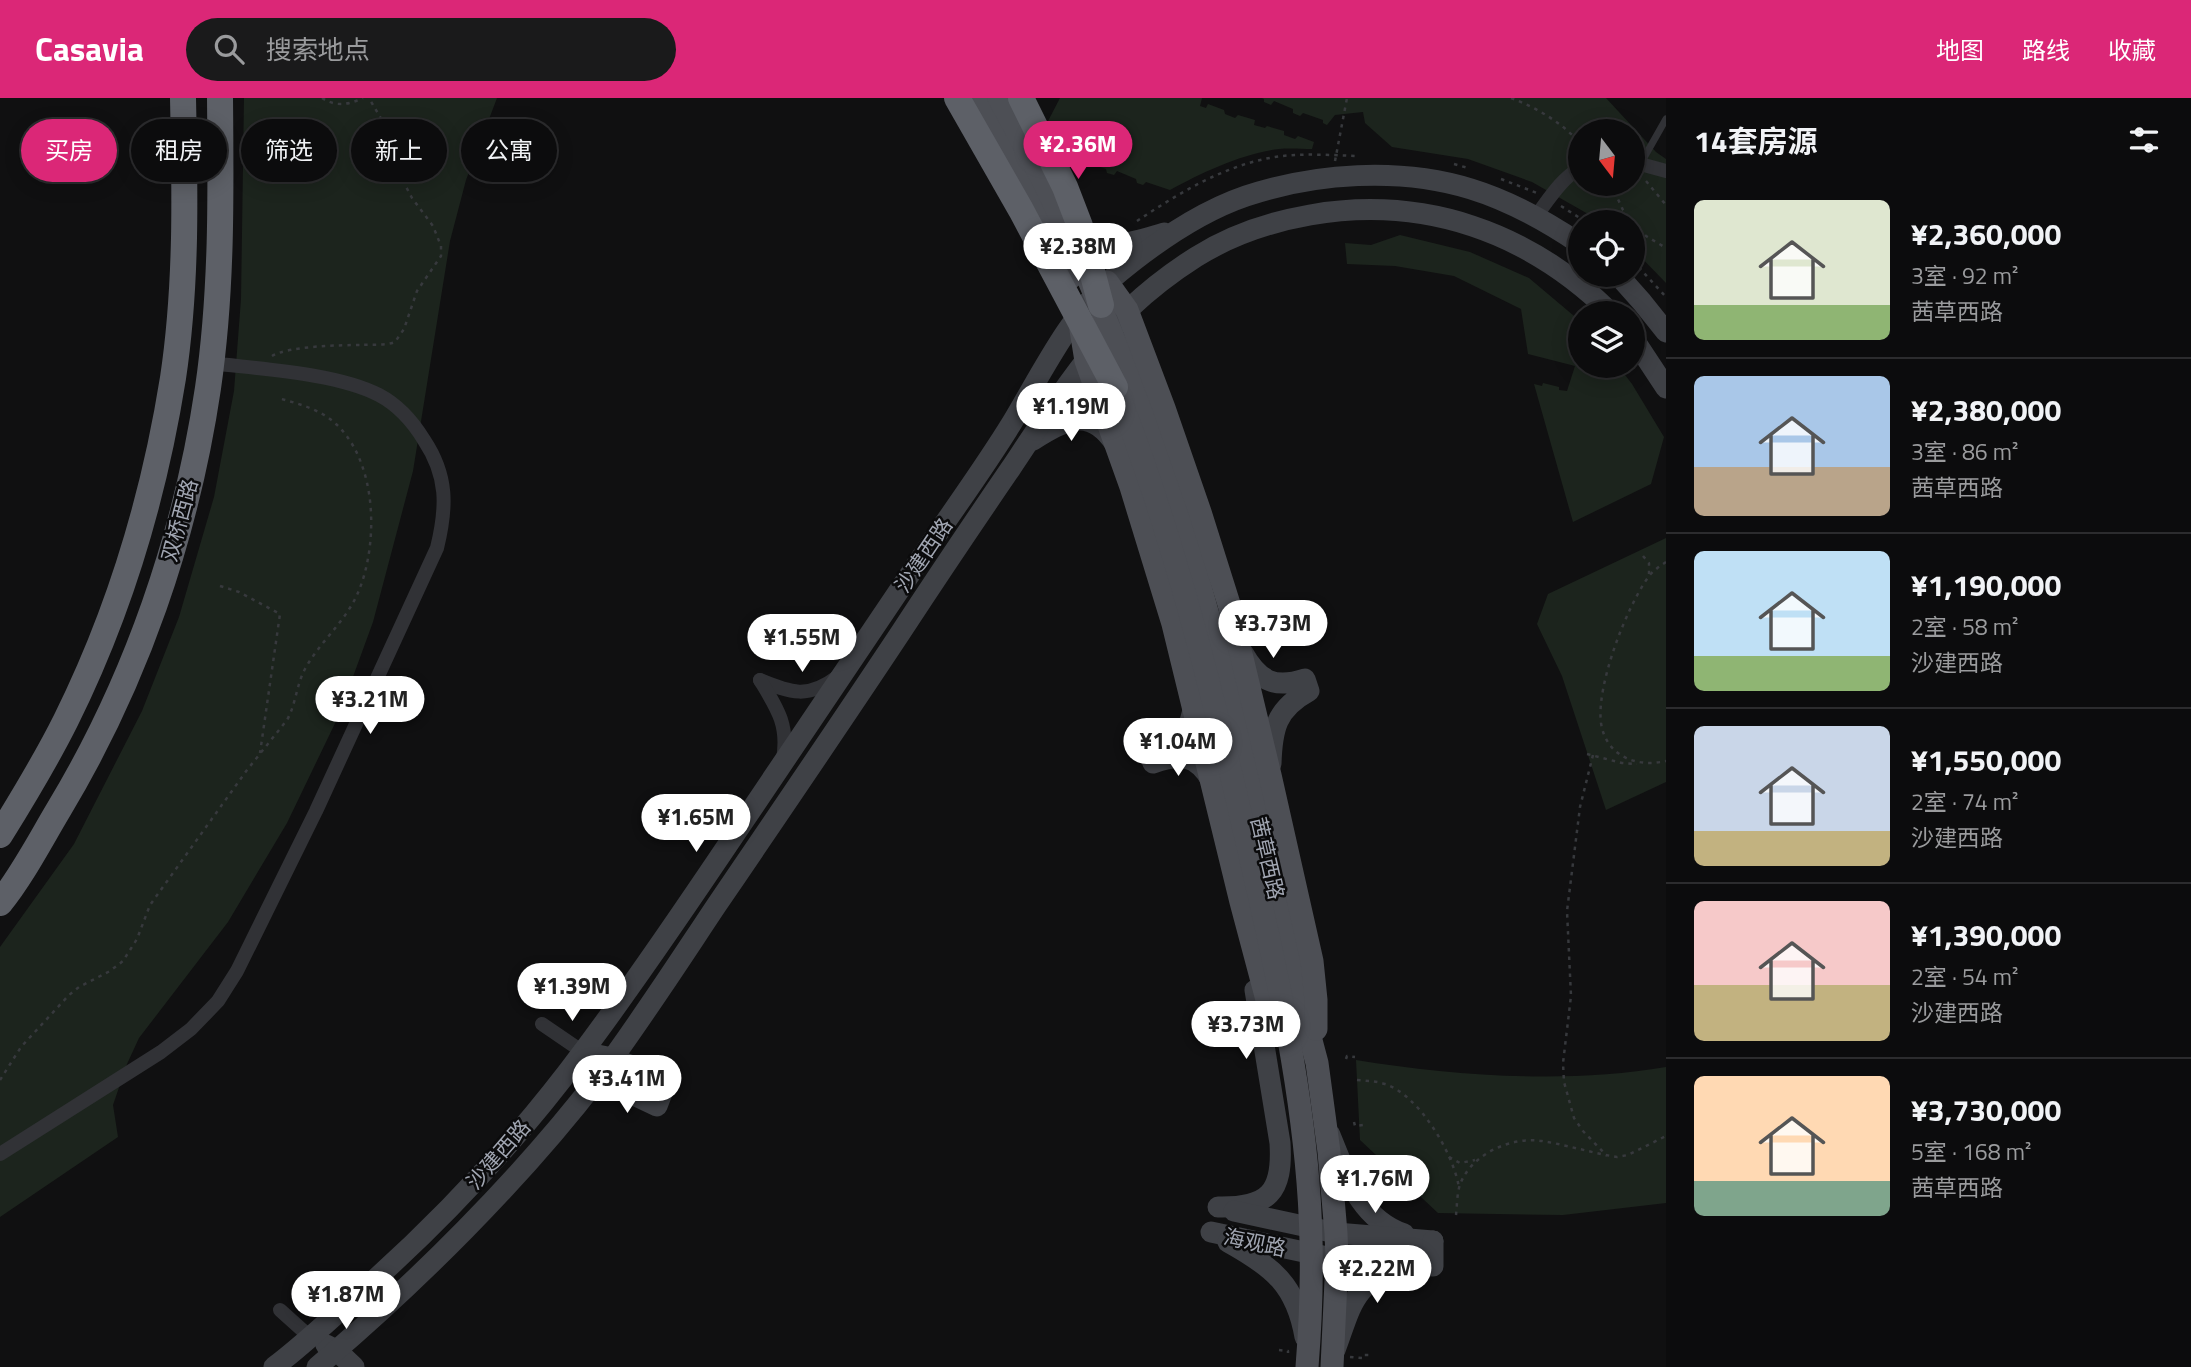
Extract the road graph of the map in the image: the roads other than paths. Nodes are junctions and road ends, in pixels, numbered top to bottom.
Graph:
1 (183, 98) edge
2 (220, 98) edge
3 (957, 98) edge
4 (976, 98) edge
5 (999, 98) edge
6 (1013, 98) edge
7 (1021, 98) edge
8 (1666, 119) edge
9 (1645, 155) edge
10 (1645, 165) edge
11 (1666, 172) edge
12 (1568, 178) edge
13 (1536, 216) junction
14 (1180, 229) junction
15 (1079, 230) junction
16 (1568, 236) edge
17 (1049, 246) junction
18 (1629, 287) edge
19 (1096, 300) junction
20 (1599, 301) edge
21 (1127, 310) junction
22 (1666, 332) edge
23 (1645, 356) edge
24 (1086, 361) junction
25 (211, 363) junction
26 (1115, 387) junction
27 (1666, 388) edge
28 (1028, 443) junction
29 (1117, 447) junction
30 (1186, 467) junction
31 (1131, 487) junction
32 (1240, 648) junction
33 (844, 673) junction
34 (1216, 674) junction
35 (1193, 702) junction
36 (782, 764) junction
37 (1270, 775) junction
38 (1211, 780) junction
39 (3, 830) edge
40 (47, 830) junction
41 (1241, 902) junction
42 (0, 903) edge
43 (0, 923) edge
44 (541, 1024) dead end
45 (583, 1052) junction
46 (612, 1058) junction
47 (1317, 1063) junction
48 (598, 1078) junction
49 (1300, 1110) junction
50 (1325, 1122) junction
51 (0, 1154) edge
52 (1218, 1208) junction
53 (1310, 1228) junction
54 (1211, 1232) junction
55 (1336, 1233) junction
56 (1433, 1241) junction
57 (1311, 1254) junction
58 (1337, 1259) junction
59 (1433, 1266) junction
60 (280, 1310) dead end
61 (310, 1337) junction
62 (1301, 1360) edge
63 (1333, 1361) edge
64 (324, 1362) edge
65 (274, 1367) edge
66 (354, 1367) edge

1 - 39 highway, 双桥西路
2 - 25 highway, 双桥西路
3 - 26 highway
4 - 17 main road
4 - 26 main road, 茜草西路
5 - 19 main road, 茜草西路
6 - 15 main road
7 - 19 highway
8 - 9 lane
10 - 11 street
12 - 13 street
13 - 14 main road
13 - 16 main road
14 - 15 main road
14 - 19 main road
15 - 17 main road
15 - 19 main road
17 - 19 main road
18 - 22 main road
19 - 21 main road
19 - 24 main road
19 - 33 main road, 沙建西路
19 - 34 main road, 茜草西路
20 - 21 main road, 沙建西路
21 - 24 main road, 沙建西路
21 - 30 main road
23 - 27 main road
24 - 28 main road, 沙建西路
24 - 29 main road
25 - 40 highway, 双桥西路
25 - 51 street
26 - 34 main road, 茜草西路
28 - 29 main road
28 - 46 main road, 沙建西路
29 - 31 main road
30 - 31 main road
30 - 32 main road
31 - 35 main road
32 - 37 main road
32 - 37 main road
33 - 36 main road, 沙建西路
33 - 36 street
34 - 47 main road, 茜草西路
34 - 49 main road, 茜草西路
35 - 38 main road
35 - 38 main road
36 - 45 main road, 沙建西路
37 - 47 main road
38 - 41 main road
40 - 42 highway, 双桥西路
40 - 43 highway
41 - 49 main road
41 - 52 main road
44 - 45 street
45 - 46 main road
45 - 48 main road
45 - 61 main road, 沙建西路
46 - 48 main road, 沙建西路
46 - 48 main road
47 - 50 main road, 茜草西路
48 - 64 main road, 沙建西路
49 - 53 main road, 茜草西路
50 - 55 main road, 茜草西路
50 - 56 main road
52 - 53 main road, 海观路
52 - 54 main road
53 - 55 main road, 海观路
53 - 57 main road, 茜草西路
54 - 57 main road, 海观路
54 - 62 main road
55 - 56 main road, 海观路
55 - 58 main road, 茜草西路
56 - 59 main road
57 - 58 main road, 海观路
57 - 62 main road, 茜草西路
58 - 59 main road, 海观路
58 - 63 main road, 茜草西路
59 - 63 main road
60 - 61 street
61 - 64 main road
61 - 65 main road, 沙建西路
64 - 66 main road

